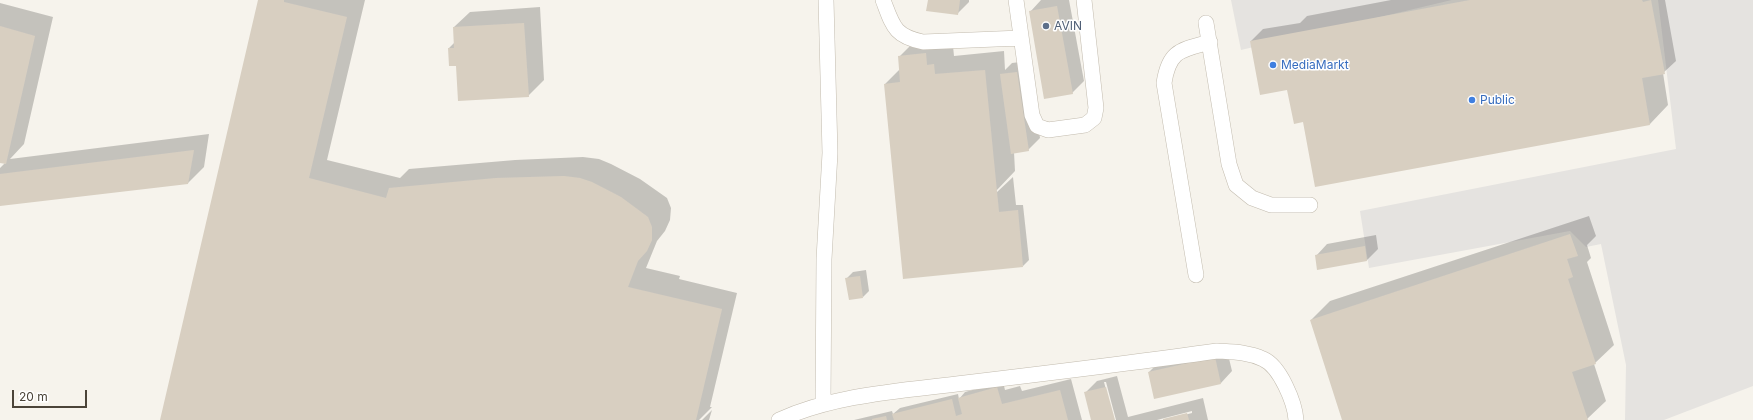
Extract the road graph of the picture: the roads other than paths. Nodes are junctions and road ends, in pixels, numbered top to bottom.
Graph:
1 (826, 0) edge
2 (883, 0) edge
3 (1016, 0) edge
4 (1084, 0) edge
5 (1206, 23) dead end
6 (1021, 38) junction
7 (1210, 42) junction
8 (1310, 205) dead end
9 (1196, 275) dead end
10 (823, 403) junction
11 (779, 420) edge
12 (1296, 420) edge

1 - 10 lane
2 - 6 lane
3 - 6 lane
4 - 6 lane
5 - 7 lane
7 - 8 lane
7 - 9 lane
10 - 11 lane
10 - 12 lane

